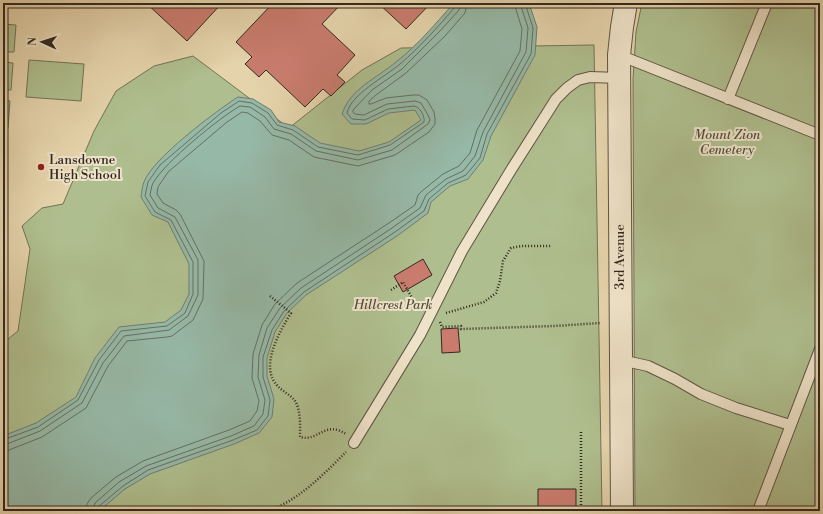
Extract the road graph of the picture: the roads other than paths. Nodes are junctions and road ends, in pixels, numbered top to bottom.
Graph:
1 (626, 3) edge
2 (767, 3) edge
3 (619, 54) junction
4 (619, 78) junction
5 (728, 99) junction
6 (820, 134) edge
7 (820, 349) edge
8 (621, 360) junction
9 (790, 425) junction
10 (355, 442) road end
11 (622, 511) edge
12 (758, 511) edge

1 - 3 street, 3rd Avenue
2 - 5 lane
3 - 4 street, 3rd Avenue
3 - 5 lane
4 - 8 street, 3rd Avenue
4 - 10 lane
5 - 6 lane
7 - 9 lane
8 - 9 lane
8 - 11 street, 3rd Avenue
9 - 12 lane

